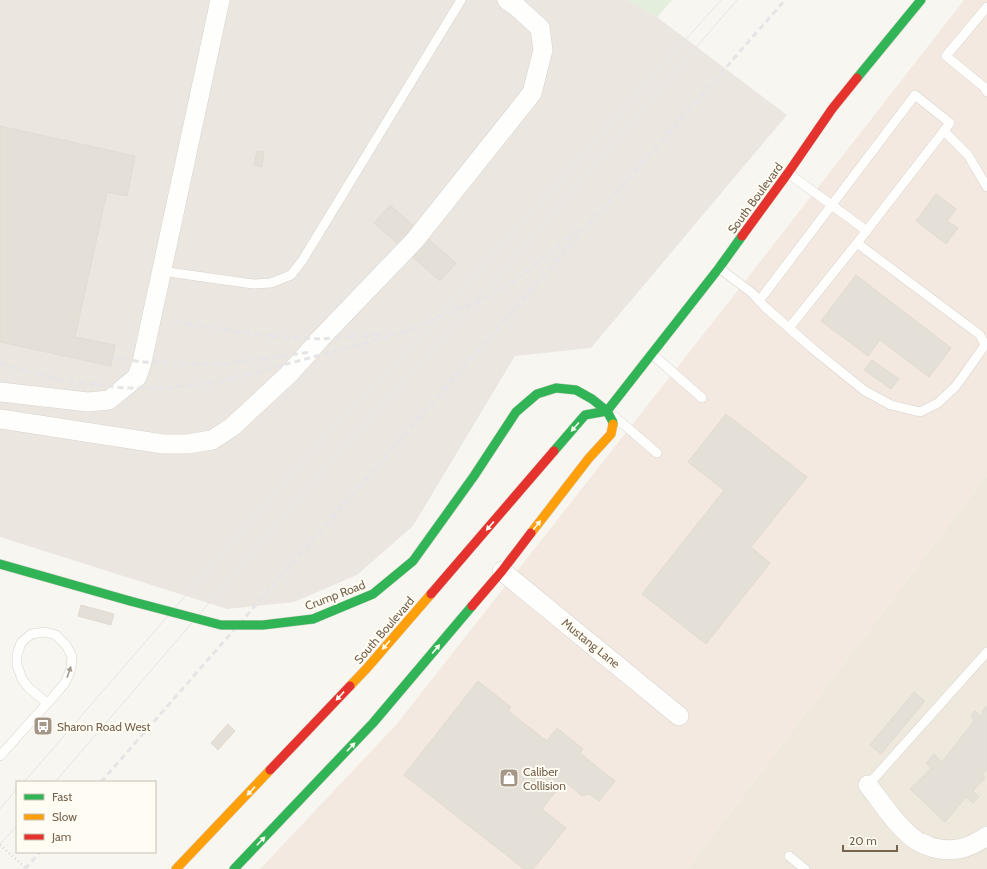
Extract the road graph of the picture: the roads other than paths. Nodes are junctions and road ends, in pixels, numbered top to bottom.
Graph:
1 (220, 0) edge
2 (461, 0) edge
3 (507, 0) edge
4 (922, 0) edge
5 (987, 7) edge
6 (987, 92) edge
7 (944, 131) junction
8 (788, 173) junction
9 (987, 187) edge
10 (831, 205) junction
11 (867, 231) junction
12 (857, 243) junction
13 (719, 268) junction
14 (161, 271) junction
15 (759, 301) junction
16 (789, 328) junction
17 (652, 354) junction
18 (0, 392) edge
19 (702, 398) dead end
20 (608, 411) junction
21 (0, 419) edge
22 (657, 453) dead end
23 (0, 564) edge
24 (502, 571) junction
25 (987, 652) edge
26 (47, 703) junction
27 (679, 716) dead end
28 (0, 756) edge
29 (868, 785) joint
30 (987, 836) edge
31 (788, 856) dead end
32 (176, 869) edge
33 (234, 869) edge
34 (805, 869) edge

1 - 14 street
2 - 14 lane
3 - 21 street
4 - 8 main road, South Boulevard
5 - 6 lane
7 - 9 lane
7 - 10 lane
7 - 11 lane
8 - 10 lane
8 - 13 main road, South Boulevard
10 - 11 lane
10 - 15 lane
11 - 12 lane
12 - 16 lane
12 - 16 lane
13 - 15 lane
13 - 17 main road, South Boulevard
14 - 18 street
15 - 16 lane
17 - 19 lane
17 - 20 main road, South Boulevard
20 - 22 lane
20 - 23 main road, Crump Road, bridge
24 -> 20 main road
20 -> 32 main road, South Boulevard
24 - 27 street, Mustang Lane
33 -> 24 main road
25 - 29 lane
26 -> 26 lane
26 - 28 lane
29 - 30 street
31 - 34 lane

